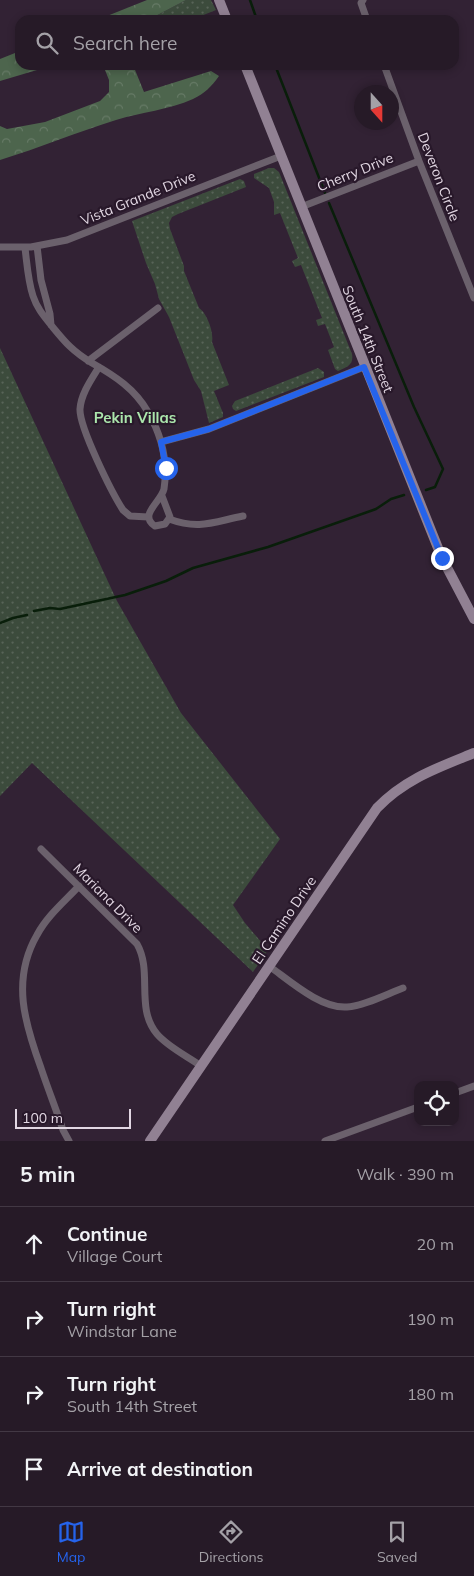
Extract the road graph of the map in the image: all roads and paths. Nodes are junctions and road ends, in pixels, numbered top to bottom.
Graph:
1 (219, 0) edge
2 (363, 0) edge
3 (225, 15) edge
4 (365, 15) edge
5 (247, 70) edge
6 (386, 70) edge
7 (280, 156) junction
8 (419, 160) junction
9 (301, 207) junction
10 (37, 246) junction
11 (0, 247) edge
12 (25, 248) junction
13 (474, 298) edge
14 (158, 308) dead end
15 (51, 325) junction
16 (88, 360) junction
17 (99, 367) junction
18 (364, 367) junction
19 (161, 442) junction
20 (162, 496) junction
21 (243, 516) dead end
22 (148, 517) junction
23 (169, 519) junction
24 (474, 619) edge
25 (474, 753) edge
26 (41, 849) dead end
27 (79, 886) junction
28 (269, 966) junction
29 (403, 988) dead end
30 (201, 1066) junction
31 (474, 1086) edge
32 (459, 1092) edge
33 (414, 1108) edge
34 (69, 1141) edge
35 (150, 1141) edge
36 (325, 1141) edge

1 - 3 main road
2 - 4 street
5 - 7 main road, South 14th Street
6 - 8 street, Deveron Circle
7 - 9 main road, South 14th Street
7 - 10 street, Vista Grande Drive
8 - 9 street, Cherry Drive
8 - 13 street, Deveron Circle
9 - 18 main road, South 14th Street
10 - 12 street, Vista Grande Drive
10 - 15 street
11 - 12 street, Vista Grande Drive
12 - 15 street
14 - 16 street
15 - 16 street
16 - 17 street
17 - 19 street
17 - 22 street
18 - 19 street
18 - 24 main road, South 14th Street
19 - 20 street
20 - 22 street
20 - 23 street
21 - 23 street
22 - 23 street
25 - 28 main road, El Camino Drive
26 - 27 street, Mariana Drive
27 - 30 street, Mariana Drive
27 - 34 street
28 - 29 street
28 - 30 main road, El Camino Drive
30 - 35 main road, El Camino Drive
31 - 32 street
33 - 36 street

